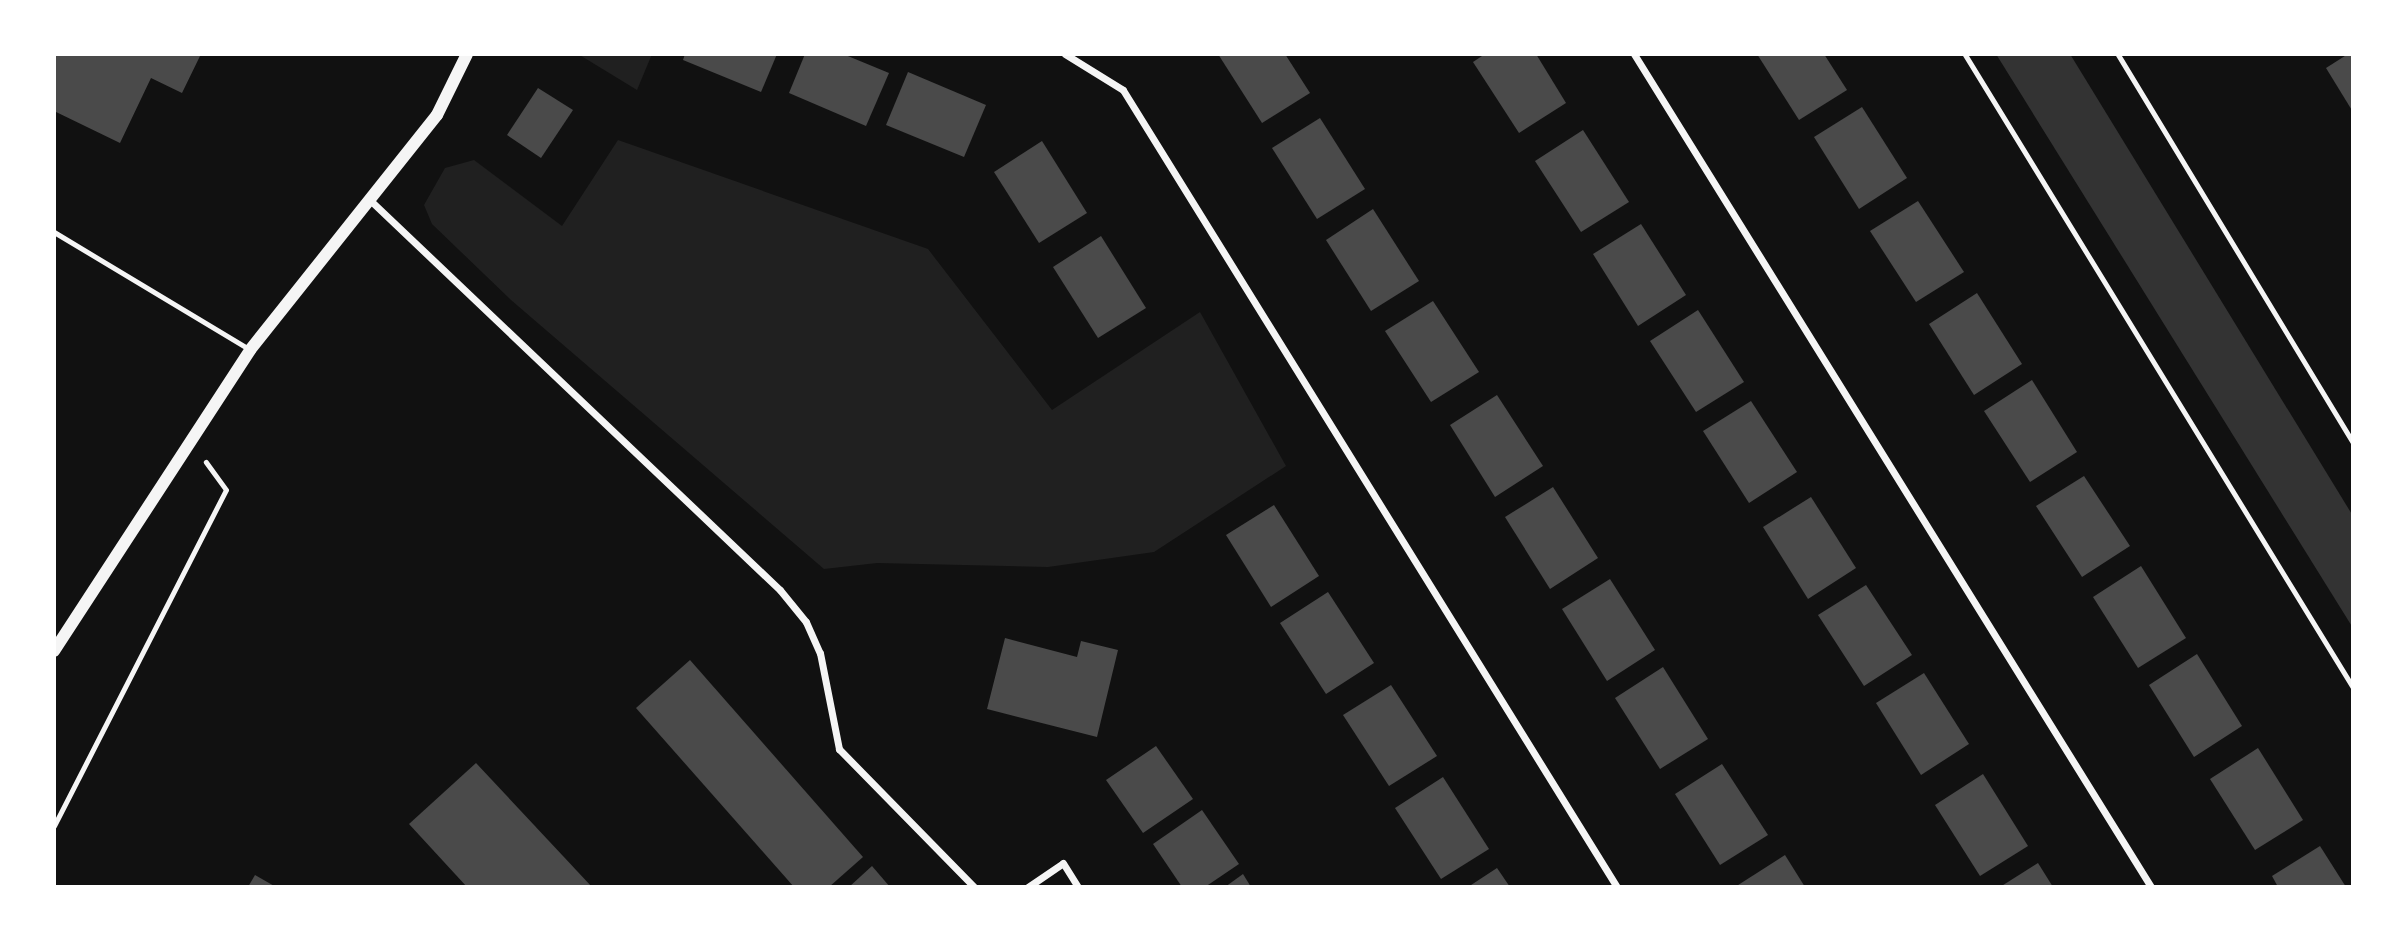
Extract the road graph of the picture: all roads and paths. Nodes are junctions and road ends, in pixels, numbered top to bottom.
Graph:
1 (467, 54) edge
2 (1065, 54) edge
3 (1634, 54) edge
4 (1965, 54) edge
5 (2118, 54) edge
6 (372, 202) junction
7 (54, 232) edge
8 (250, 350) junction
9 (189, 438) junction
10 (2353, 442) edge
11 (54, 650) edge
12 (2353, 687) edge
13 (54, 826) edge
14 (974, 887) edge
15 (1028, 887) edge
16 (1078, 887) edge
17 (1617, 887) edge
18 (2151, 887) edge

1 - 6 street
2 - 17 street
3 - 18 street
4 - 12 path
5 - 10 path
6 - 8 street
6 - 14 street
7 - 8 lane
8 - 9 street
9 - 11 street
9 - 13 path
15 - 16 street

